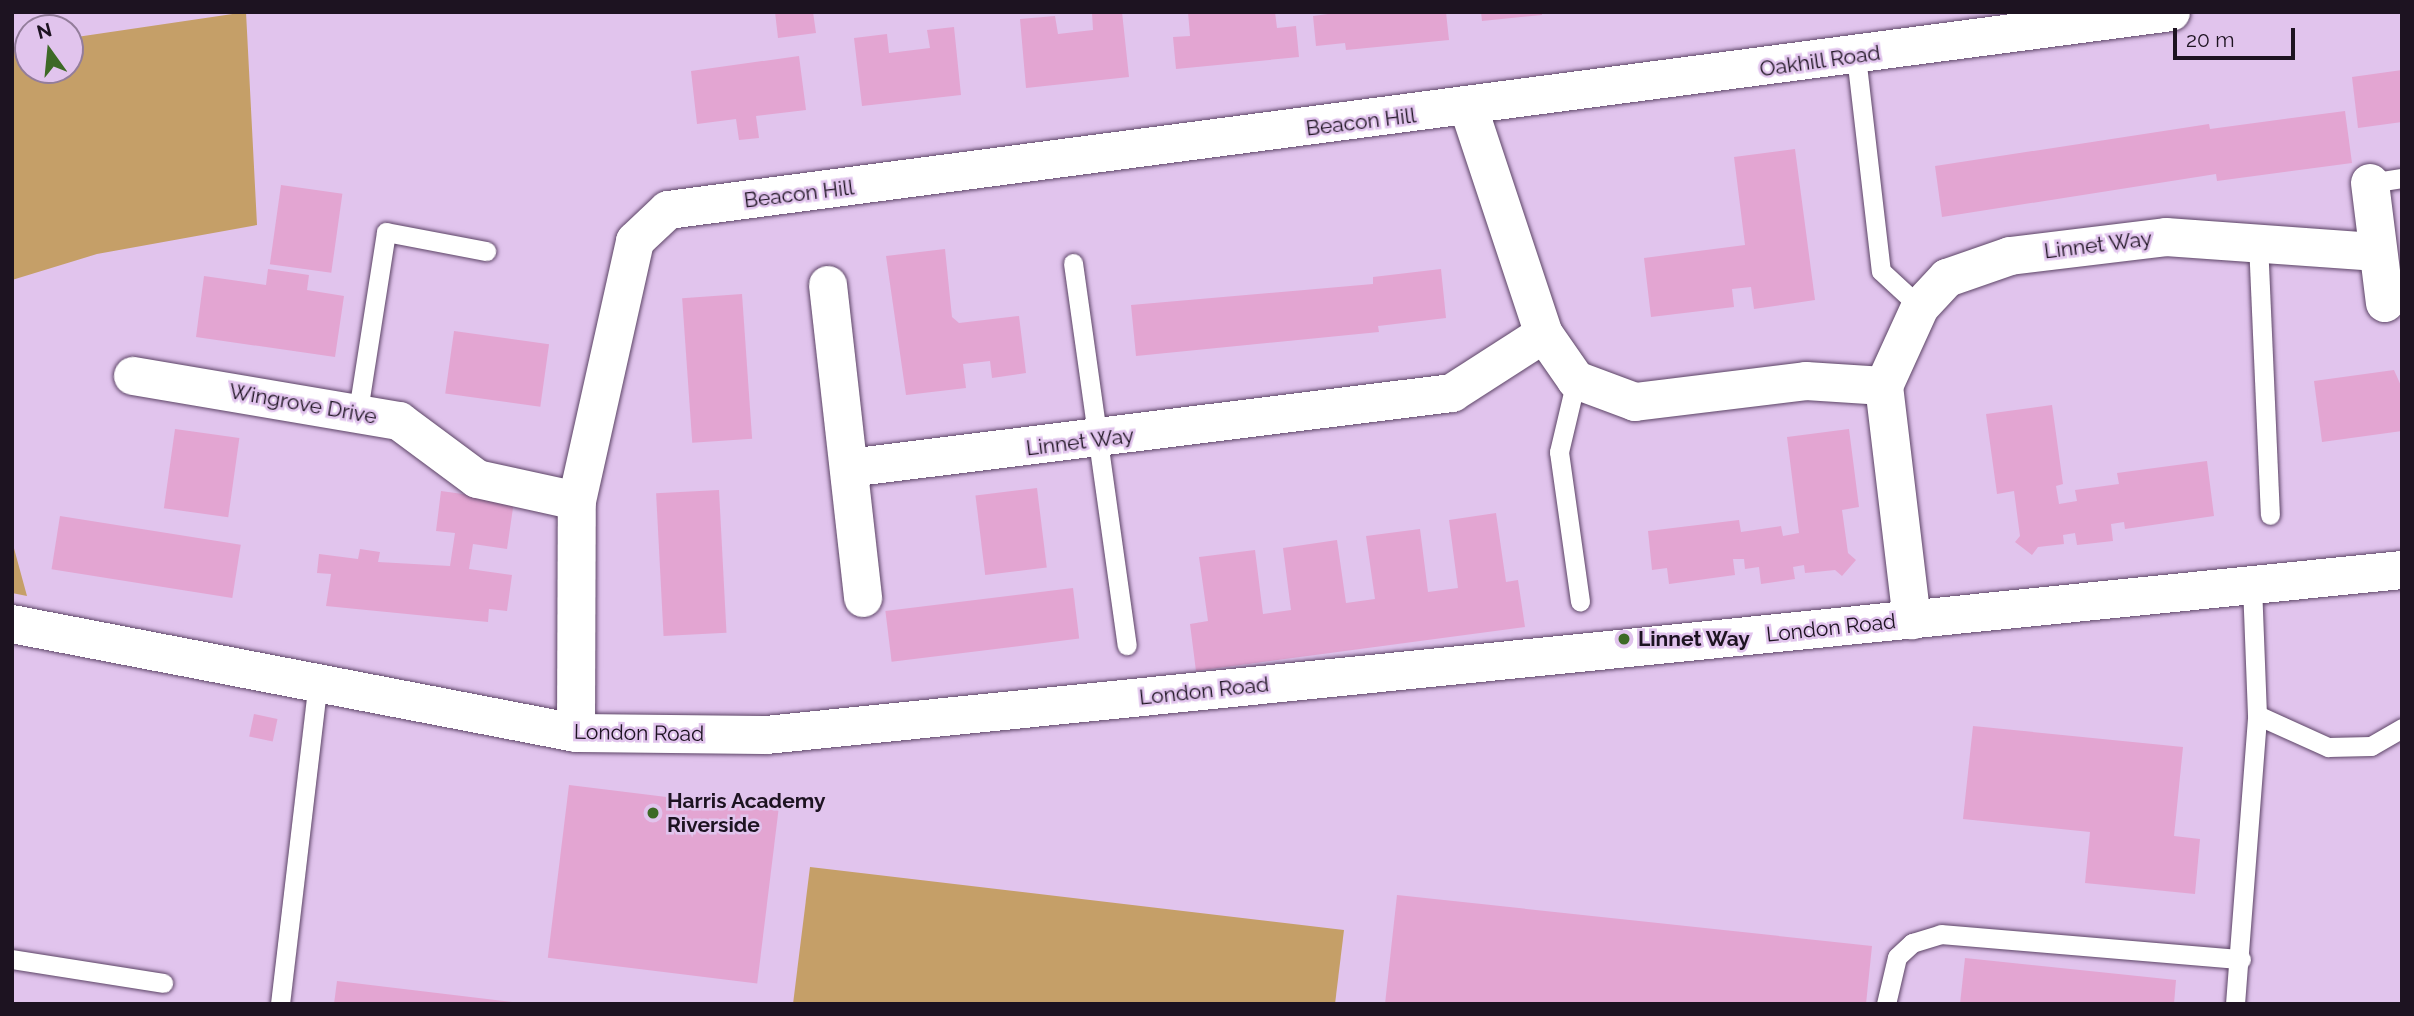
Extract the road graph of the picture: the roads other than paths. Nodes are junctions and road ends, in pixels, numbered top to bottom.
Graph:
1 (2171, 12) edge
2 (1997, 24) edge
3 (1856, 56) junction
4 (1469, 109) junction
5 (2386, 180) edge
6 (2258, 242) junction
7 (486, 251) dead end
8 (2377, 252) junction
9 (1073, 263) dead end
10 (828, 285) dead end
11 (1920, 307) junction
12 (2393, 308) edge
13 (1544, 334) junction
14 (133, 376) dead end
15 (1576, 380) junction
16 (1884, 386) junction
17 (358, 411) junction
18 (1100, 441) junction
19 (849, 468) junction
20 (577, 501) junction
21 (2270, 515) dead end
22 (2402, 570) edge
23 (2252, 583) junction
24 (863, 598) dead end
25 (1580, 602) dead end
26 (1912, 620) junction
27 (12, 624) edge
28 (1127, 645) dead end
29 (318, 681) junction
30 (2257, 715) junction
31 (2402, 728) edge
32 (576, 733) junction
33 (12, 959) edge
34 (2241, 959) junction
35 (163, 983) dead end
36 (280, 1004) edge
37 (1886, 1004) edge
38 (2235, 1004) edge

1 - 2 street, Oakhill Road
2 - 3 street, Oakhill Road
3 - 4 street, Oakhill Road
3 - 11 lane
4 - 13 street
4 - 20 street, Beacon Hill
5 - 8 street
6 - 8 street, Linnet Way
6 - 11 street, Linnet Way
6 - 21 lane
7 - 17 lane
8 - 12 street
9 - 18 lane
10 - 19 street
11 - 16 street, Linnet Way
13 - 15 street
13 - 18 street, Linnet Way
14 - 17 street, Wingrove Drive
15 - 16 street
15 - 25 lane
16 - 26 street
17 - 20 street, Wingrove Drive
18 - 19 street, Linnet Way
18 - 28 lane
19 - 24 street
20 - 32 street, Beacon Hill
22 - 23 street, London Road
23 - 26 street, London Road
23 - 30 lane
26 - 32 street, London Road
27 - 29 street, London Road
29 - 32 street, London Road
29 - 36 lane
30 - 31 lane
30 - 34 lane
33 - 35 lane
34 - 37 lane
34 - 38 lane

